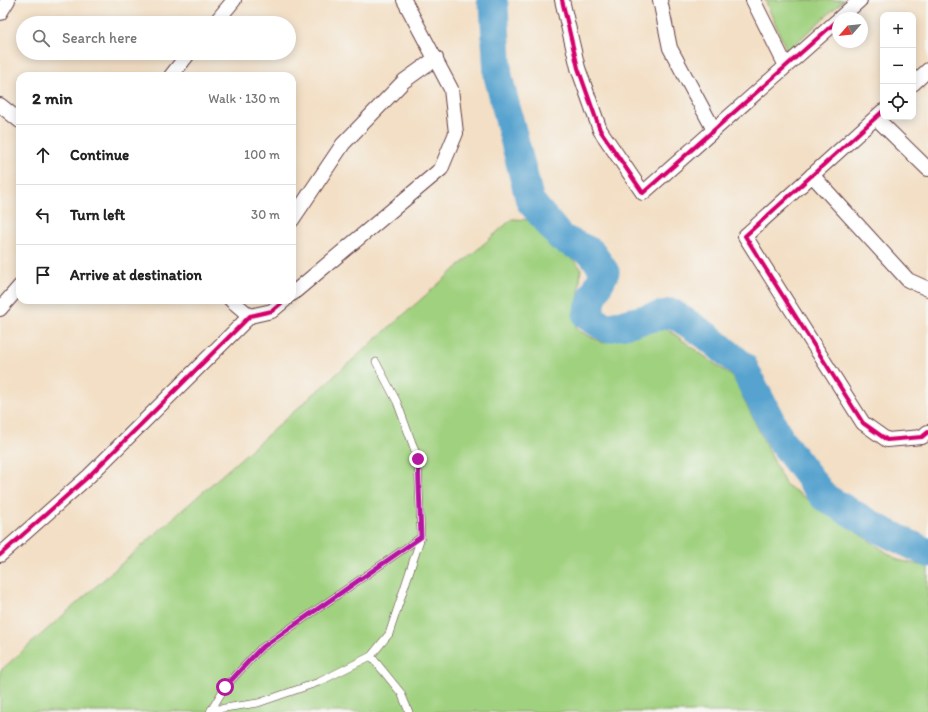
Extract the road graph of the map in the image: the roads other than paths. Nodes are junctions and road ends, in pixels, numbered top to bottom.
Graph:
1 (8, 0) edge
2 (234, 0) edge
3 (404, 0) edge
4 (562, 0) edge
5 (660, 0) edge
6 (753, 0) edge
7 (860, 0) edge
8 (847, 12) edge
9 (0, 13) edge
10 (221, 16) edge
11 (832, 25) edge
12 (436, 58) junction
13 (184, 60) edge
14 (786, 66) junction
15 (928, 70) edge
16 (174, 72) edge
17 (916, 81) edge
18 (0, 106) edge
19 (880, 114) edge
20 (16, 118) edge
21 (885, 120) edge
22 (714, 130) junction
23 (928, 169) edge
24 (812, 175) junction
25 (296, 214) edge
26 (928, 289) edge
27 (16, 291) edge
28 (296, 291) edge
29 (236, 304) edge
30 (248, 304) edge
31 (280, 304) edge
32 (0, 309) edge
33 (250, 316) junction
34 (376, 362) dead end
35 (928, 432) edge
36 (421, 537) junction
37 (0, 555) edge
38 (371, 656) junction
39 (211, 711) edge
40 (409, 712) edge

1 - 9 street
2 - 10 street
3 - 12 street
4 - 22 street
5 - 22 street
6 - 14 street
7 - 8 street
11 - 14 street
12 - 25 street
12 - 28 street
13 - 16 street
14 - 22 street
15 - 17 street
18 - 20 street
19 - 24 street
21 - 23 street
24 - 26 street
24 - 35 street
27 - 32 street
29 - 33 street
30 - 33 street
31 - 33 street
33 - 37 street
34 - 36 lane
36 - 38 lane
36 - 39 lane
38 - 39 lane
38 - 40 lane

